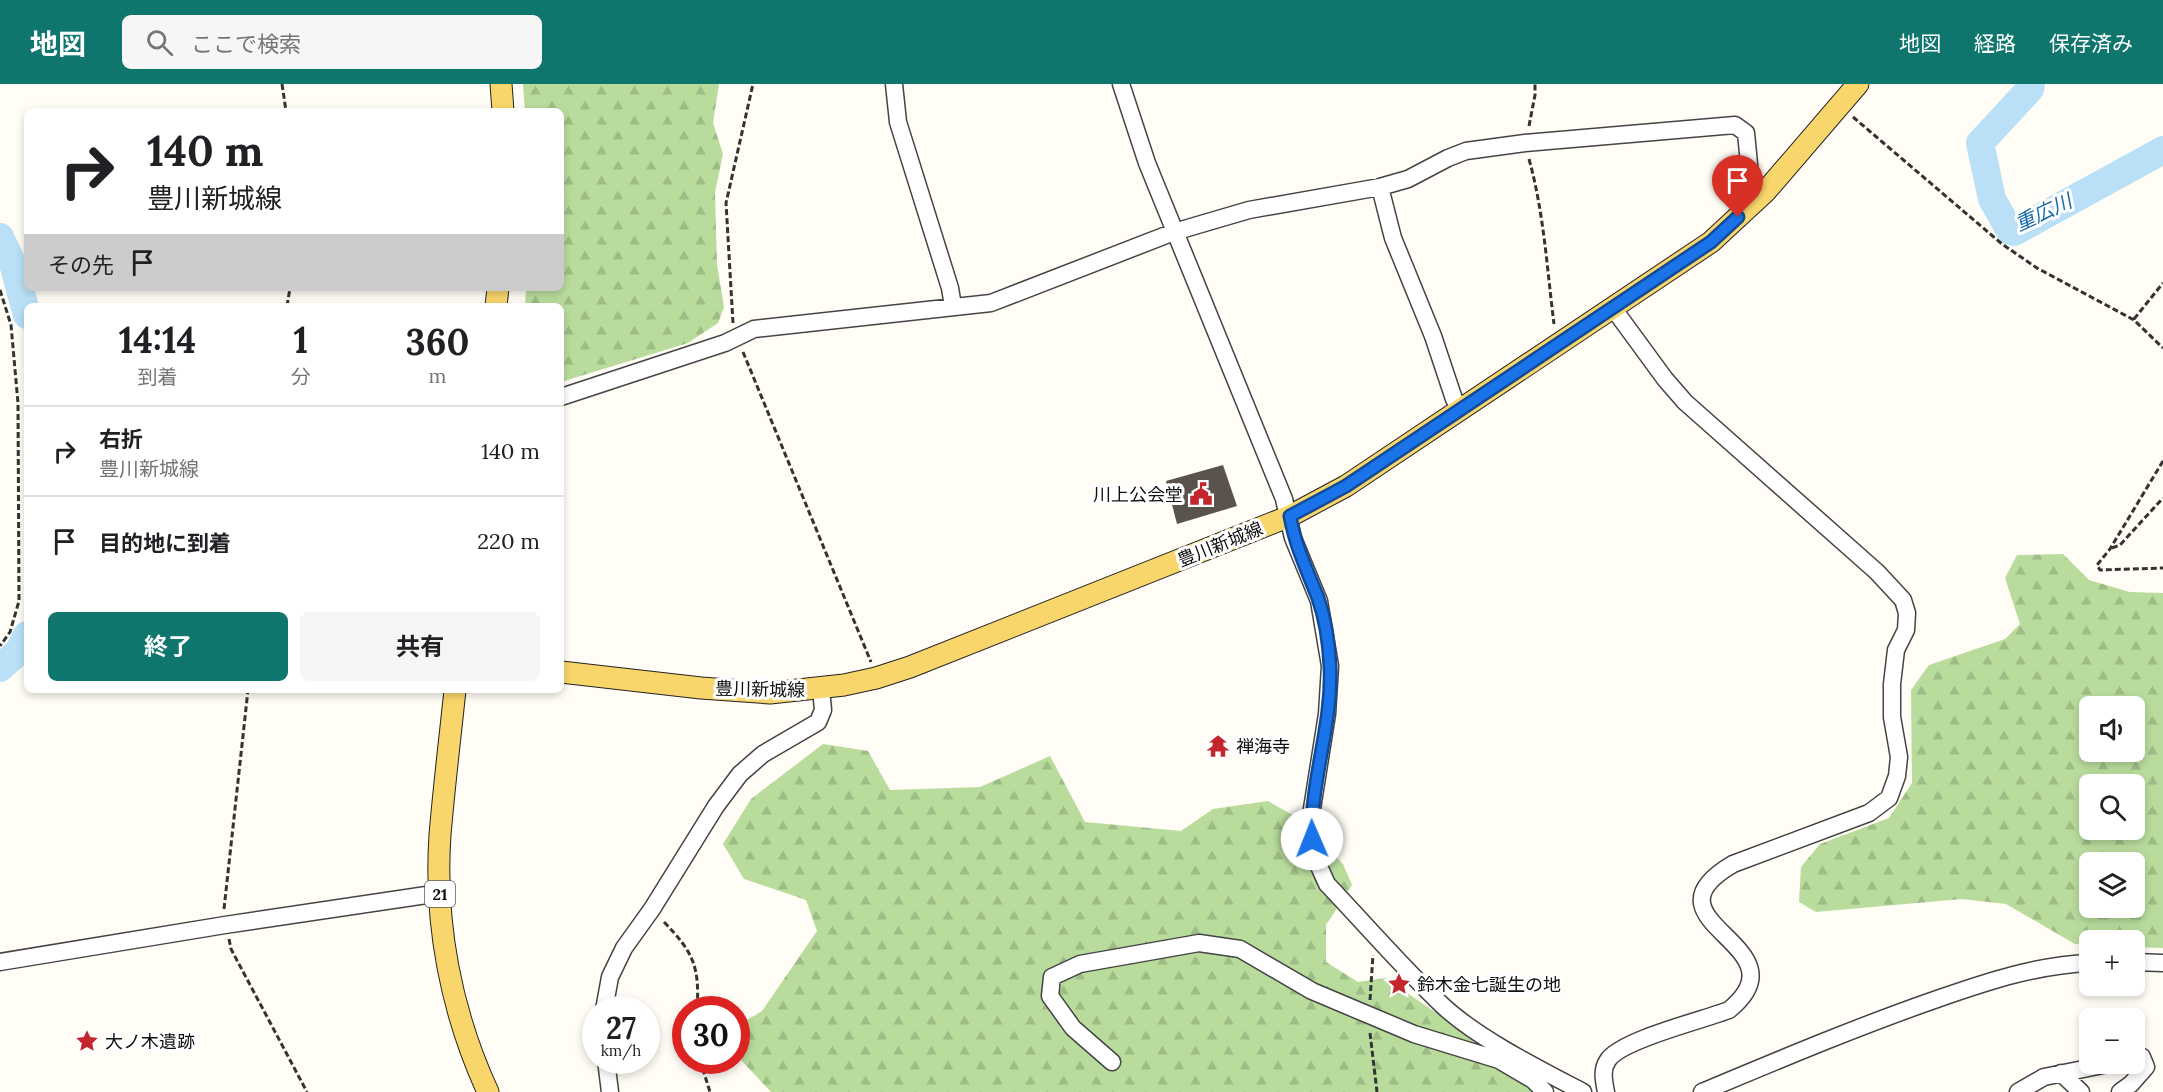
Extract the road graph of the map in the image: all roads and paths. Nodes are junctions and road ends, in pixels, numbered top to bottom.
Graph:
1 (282, 84) edge
2 (501, 84) edge
3 (753, 84) edge
4 (894, 84) edge
5 (1121, 84) edge
6 (1534, 84) edge
7 (1858, 84) edge
8 (1840, 106) junction
9 (286, 108) edge
10 (503, 108) edge
11 (1525, 143) junction
12 (1380, 187) junction
13 (1766, 191) junction
14 (1174, 232) junction
15 (2163, 283) edge
16 (0, 290) edge
17 (953, 306) junction
18 (1613, 308) junction
19 (2134, 320) junction
20 (737, 336) junction
21 (1557, 344) junction
22 (2163, 348) edge
23 (564, 396) edge
24 (1460, 411) junction
25 (2163, 461) edge
26 (2163, 498) edge
27 (1290, 516) junction
28 (2110, 549) junction
29 (2163, 568) edge
30 (0, 646) edge
31 (564, 672) edge
32 (876, 678) junction
33 (821, 689) junction
34 (248, 693) edge
35 (455, 693) edge
36 (440, 893) junction
37 (652, 909) junction
38 (225, 925) junction
39 (0, 962) edge
40 (2145, 962) edge
41 (2079, 963) edge
42 (2163, 963) edge
43 (606, 996) edge
44 (697, 996) edge
45 (1112, 1062) dead end
46 (2079, 1070) edge
47 (2061, 1073) junction
48 (608, 1074) edge
49 (704, 1074) edge
50 (2140, 1074) edge
51 (307, 1092) edge
52 (488, 1092) edge
53 (610, 1092) edge
54 (710, 1092) edge
55 (1545, 1092) edge
56 (1583, 1092) edge
57 (1606, 1092) edge
58 (1702, 1092) edge
59 (2018, 1092) edge
60 (2081, 1092) edge
61 (2120, 1092) edge

1 - 9 path
2 - 10 main road
3 - 20 path
4 - 17 street
5 - 14 street
6 - 11 path
7 - 8 main road, 豊川新城線
8 - 13 main road, 豊川新城線
8 - 19 path
11 - 12 street
11 - 13 street
11 - 21 path
12 - 14 street
12 - 24 street
13 - 18 main road, 豊川新城線
14 - 17 street
14 - 27 street
15 - 19 path
16 - 30 path
17 - 20 street
18 - 21 main road, 豊川新城線
18 - 57 street
19 - 22 path
20 - 23 street
20 - 32 path
21 - 24 main road, 豊川新城線
24 - 27 main road, 豊川新城線
25 - 28 path
26 - 28 path
27 - 32 main road, 豊川新城線
27 - 56 street
28 - 29 path
31 - 33 main road, 豊川新城線
32 - 33 main road, 豊川新城線
33 - 37 street
34 - 38 path
35 - 36 main road, 21
36 - 38 street
36 - 52 main road, 21
37 - 43 street
37 - 44 path
38 - 39 street
38 - 51 path
40 - 42 street
41 - 58 street
45 - 55 street
46 - 47 street
47 - 59 street
47 - 60 street
48 - 53 street
49 - 54 path
50 - 61 street

